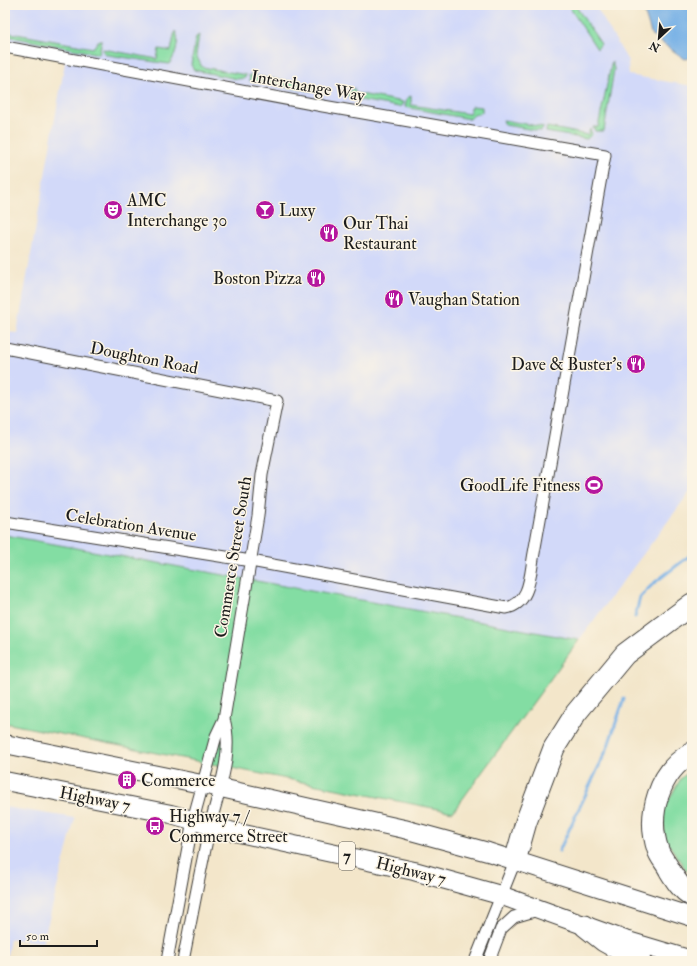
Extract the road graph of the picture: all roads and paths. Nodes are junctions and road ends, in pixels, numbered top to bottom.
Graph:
1 (5, 47) edge
2 (605, 155) joint
3 (5, 348) edge
4 (277, 401) joint
5 (5, 522) edge
6 (251, 561) junction
7 (692, 604) edge
8 (224, 719) junction
9 (5, 744) edge
10 (692, 753) edge
11 (5, 781) edge
12 (203, 785) junction
13 (221, 788) junction
14 (193, 820) junction
15 (210, 825) junction
16 (515, 861) junction
17 (500, 895) junction
18 (692, 896) edge
19 (540, 910) junction
20 (692, 917) edge
21 (585, 926) junction
22 (692, 960) edge
23 (167, 961) edge
24 (183, 961) edge
25 (475, 961) edge
26 (489, 961) edge
27 (640, 961) edge

1 - 2 street, Interchange Way
2 - 6 street, Celebration Avenue
3 - 4 street, Doughton Road
4 - 6 street, Commerce Street South
5 - 6 street, Celebration Avenue
6 - 8 street, Commerce Street South
7 - 16 highway
8 - 12 street, Commerce Street South
8 - 13 street, Commerce Street South
9 - 12 main road, Highway 7 / 7
10 - 18 highway
11 - 14 main road, Highway 7 / 7
12 - 13 main road, Highway 7 / 7
12 - 14 street, Commerce Street South
13 - 15 street, Commerce Street South
13 - 16 main road, Highway 7 / 7
14 - 15 main road, Highway 7 / 7
14 - 23 street, Commerce Street South
15 - 17 main road, Highway 7 / 7
15 - 24 street, Commerce Street South
16 - 17 street
16 - 20 main road, Highway 7 / 7
17 - 19 main road, Highway 7 / 7
17 - 25 street
19 - 21 main road, Highway 7 / 7
19 - 26 street
21 - 22 main road, Highway 7 / 7
21 - 27 highway

